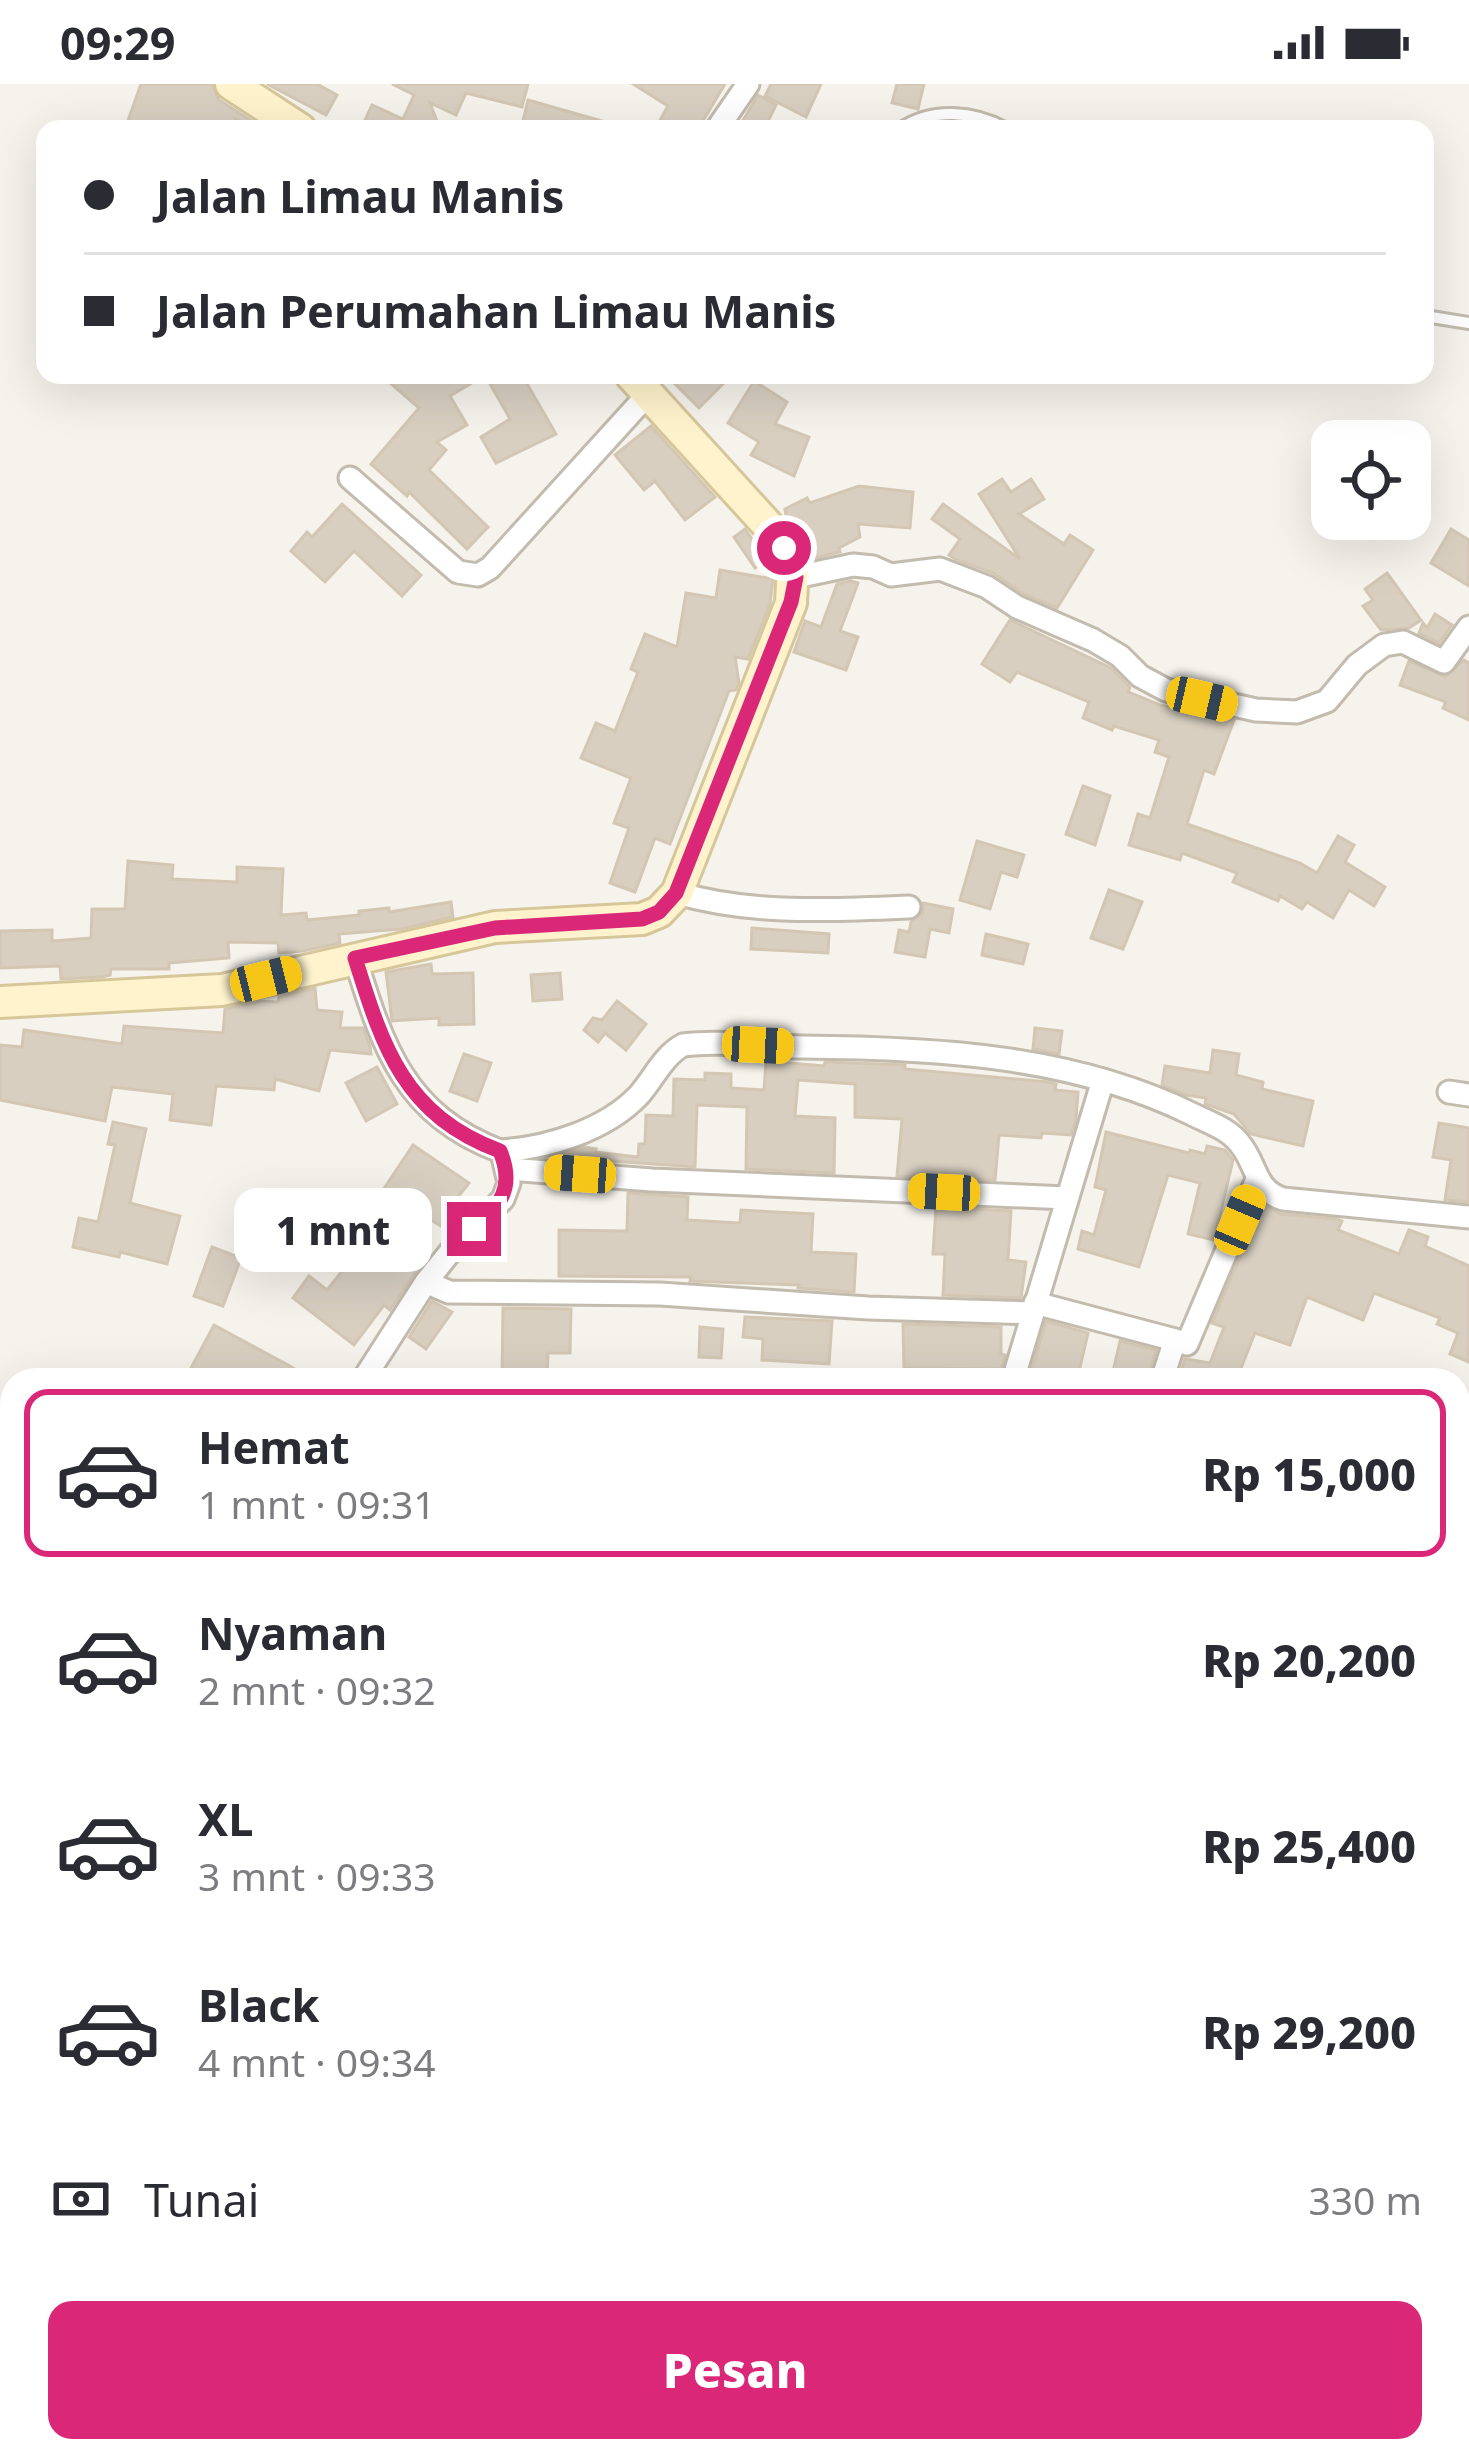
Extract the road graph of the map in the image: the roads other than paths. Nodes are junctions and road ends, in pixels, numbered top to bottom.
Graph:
1 (231, 84) edge
2 (748, 84) edge
3 (286, 120) edge
4 (723, 120) edge
5 (920, 120) edge
6 (988, 120) edge
7 (1434, 317) edge
8 (1469, 322) edge
9 (640, 384) edge
10 (350, 478) dead end
11 (796, 577) junction
12 (1469, 626) edge
13 (676, 893) junction
14 (909, 907) dead end
15 (355, 958) junction
16 (0, 1002) edge
17 (1103, 1080) junction
18 (504, 1160) junction
19 (1257, 1179) junction
20 (1066, 1198) junction
21 (1469, 1217) edge
22 (426, 1282) junction
23 (1034, 1308) junction
24 (1175, 1340) junction
25 (371, 1368) edge
26 (1016, 1368) edge
27 (1166, 1368) edge

1 - 3 street
2 - 4 street
5 - 6 lane
7 - 8 lane
9 - 10 street
9 - 11 street
11 - 12 street
11 - 13 street
13 - 14 street
13 - 15 street
15 - 16 street
15 - 18 street
17 - 18 street
17 - 19 street
17 - 20 street
18 - 20 street
18 - 22 street
19 - 21 street
19 - 24 street
20 - 23 street
22 - 23 street
22 - 25 street
23 - 24 street
23 - 26 street
24 - 27 street

